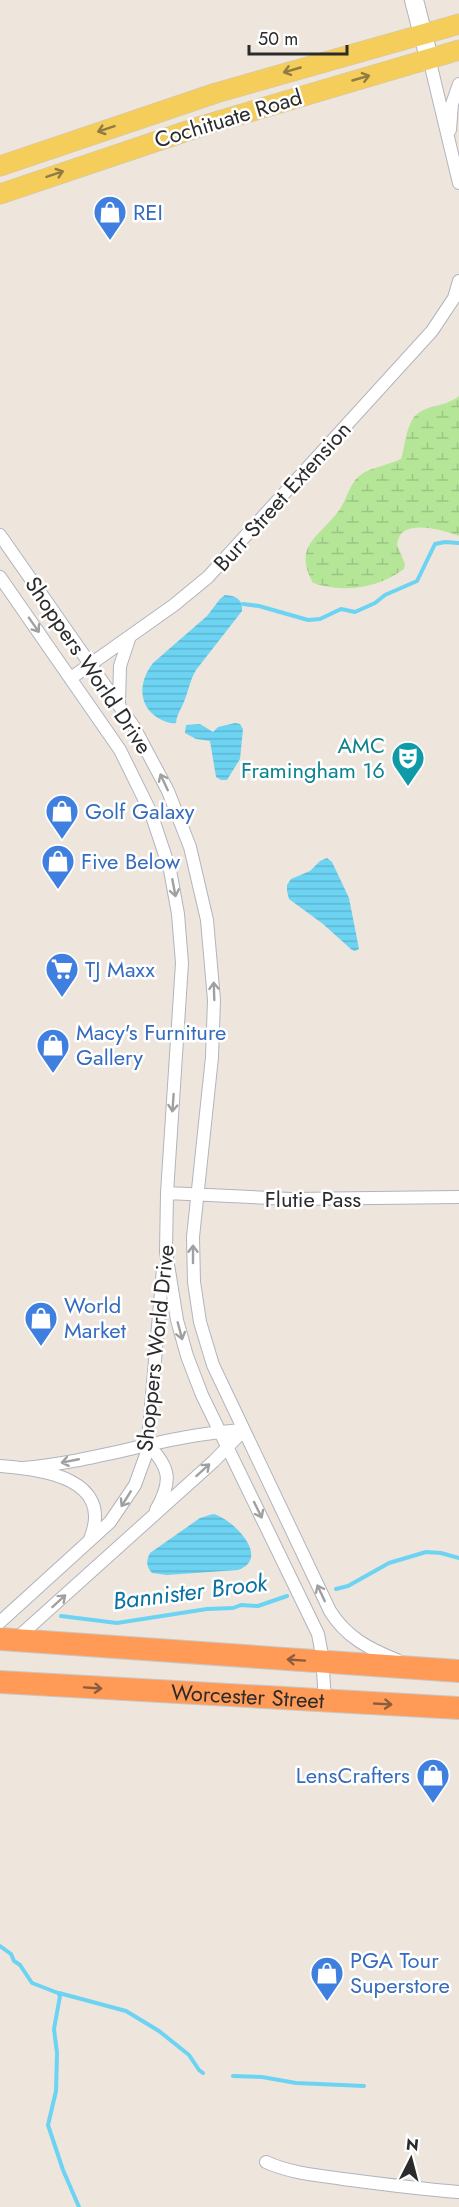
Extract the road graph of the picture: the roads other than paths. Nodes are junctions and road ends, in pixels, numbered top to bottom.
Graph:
1 (414, 0) edge
2 (459, 24) edge
3 (423, 33) junction
4 (459, 50) edge
5 (429, 58) junction
6 (459, 84) edge
7 (450, 149) junction
8 (0, 166) edge
9 (459, 183) edge
10 (0, 194) edge
11 (459, 281) edge
12 (0, 536) edge
13 (0, 578) edge
14 (130, 636) junction
15 (91, 664) junction
16 (71, 678) junction
17 (119, 704) junction
18 (167, 1193) junction
19 (197, 1195) junction
20 (459, 1197) edge
21 (166, 1232) junction
22 (243, 1430) junction
23 (220, 1432) junction
24 (148, 1446) junction
25 (228, 1448) junction
26 (0, 1466) edge
27 (22, 1468) junction
28 (148, 1520) junction
29 (88, 1543) junction
30 (0, 1622) edge
31 (5, 1642) edge
32 (323, 1662) junction
33 (433, 1669) junction
34 (459, 1671) edge
35 (0, 1682) edge
36 (325, 1701) junction
37 (459, 1708) edge
38 (266, 2162) dead end
39 (459, 2192) edge

1 - 3 street
2 - 3 main road, Cochituate Road
3 - 5 street
3 -> 8 main road, Cochituate Road
4 - 5 main road, Cochituate Road
5 - 7 street
10 -> 5 main road, Cochituate Road
6 - 7 street
7 - 9 street
11 - 14 street, Burr Street Extension
12 - 15 street, Shoppers World Drive
13 -> 16 street, Shoppers World Drive
14 - 15 street, Burr Street Extension
14 - 17 street
15 - 16 street, Burr Street Extension
15 - 17 street, Shoppers World Drive
16 -> 18 street, Shoppers World Drive
19 -> 17 street, Shoppers World Drive
18 - 19 street, Flutie Pass
18 - 21 street, Shoppers World Drive
19 - 20 street, Flutie Pass
22 -> 19 street, Shoppers World Drive
21 -> 23 street, Shoppers World Drive
21 - 24 street, Shoppers World Drive
22 - 23 street
22 - 25 street
33 -> 22 street, Shoppers World Drive
23 - 24 street
23 - 25 street, Shoppers World Drive
24 -> 27 street
24 - 28 street
24 -> 29 street, Shoppers World Drive
28 -> 25 street
25 -> 32 street, Shoppers World Drive
26 - 27 street
27 - 29 street
31 -> 28 street
29 - 30 street, Shoppers World Drive
32 -> 31 highway, Worcester Street
32 - 33 highway, Worcester Street
32 - 36 street, Shoppers World Drive
33 - 34 highway, Worcester Street
35 -> 36 highway, Worcester Street
36 -> 37 highway, Worcester Street
38 - 39 street

